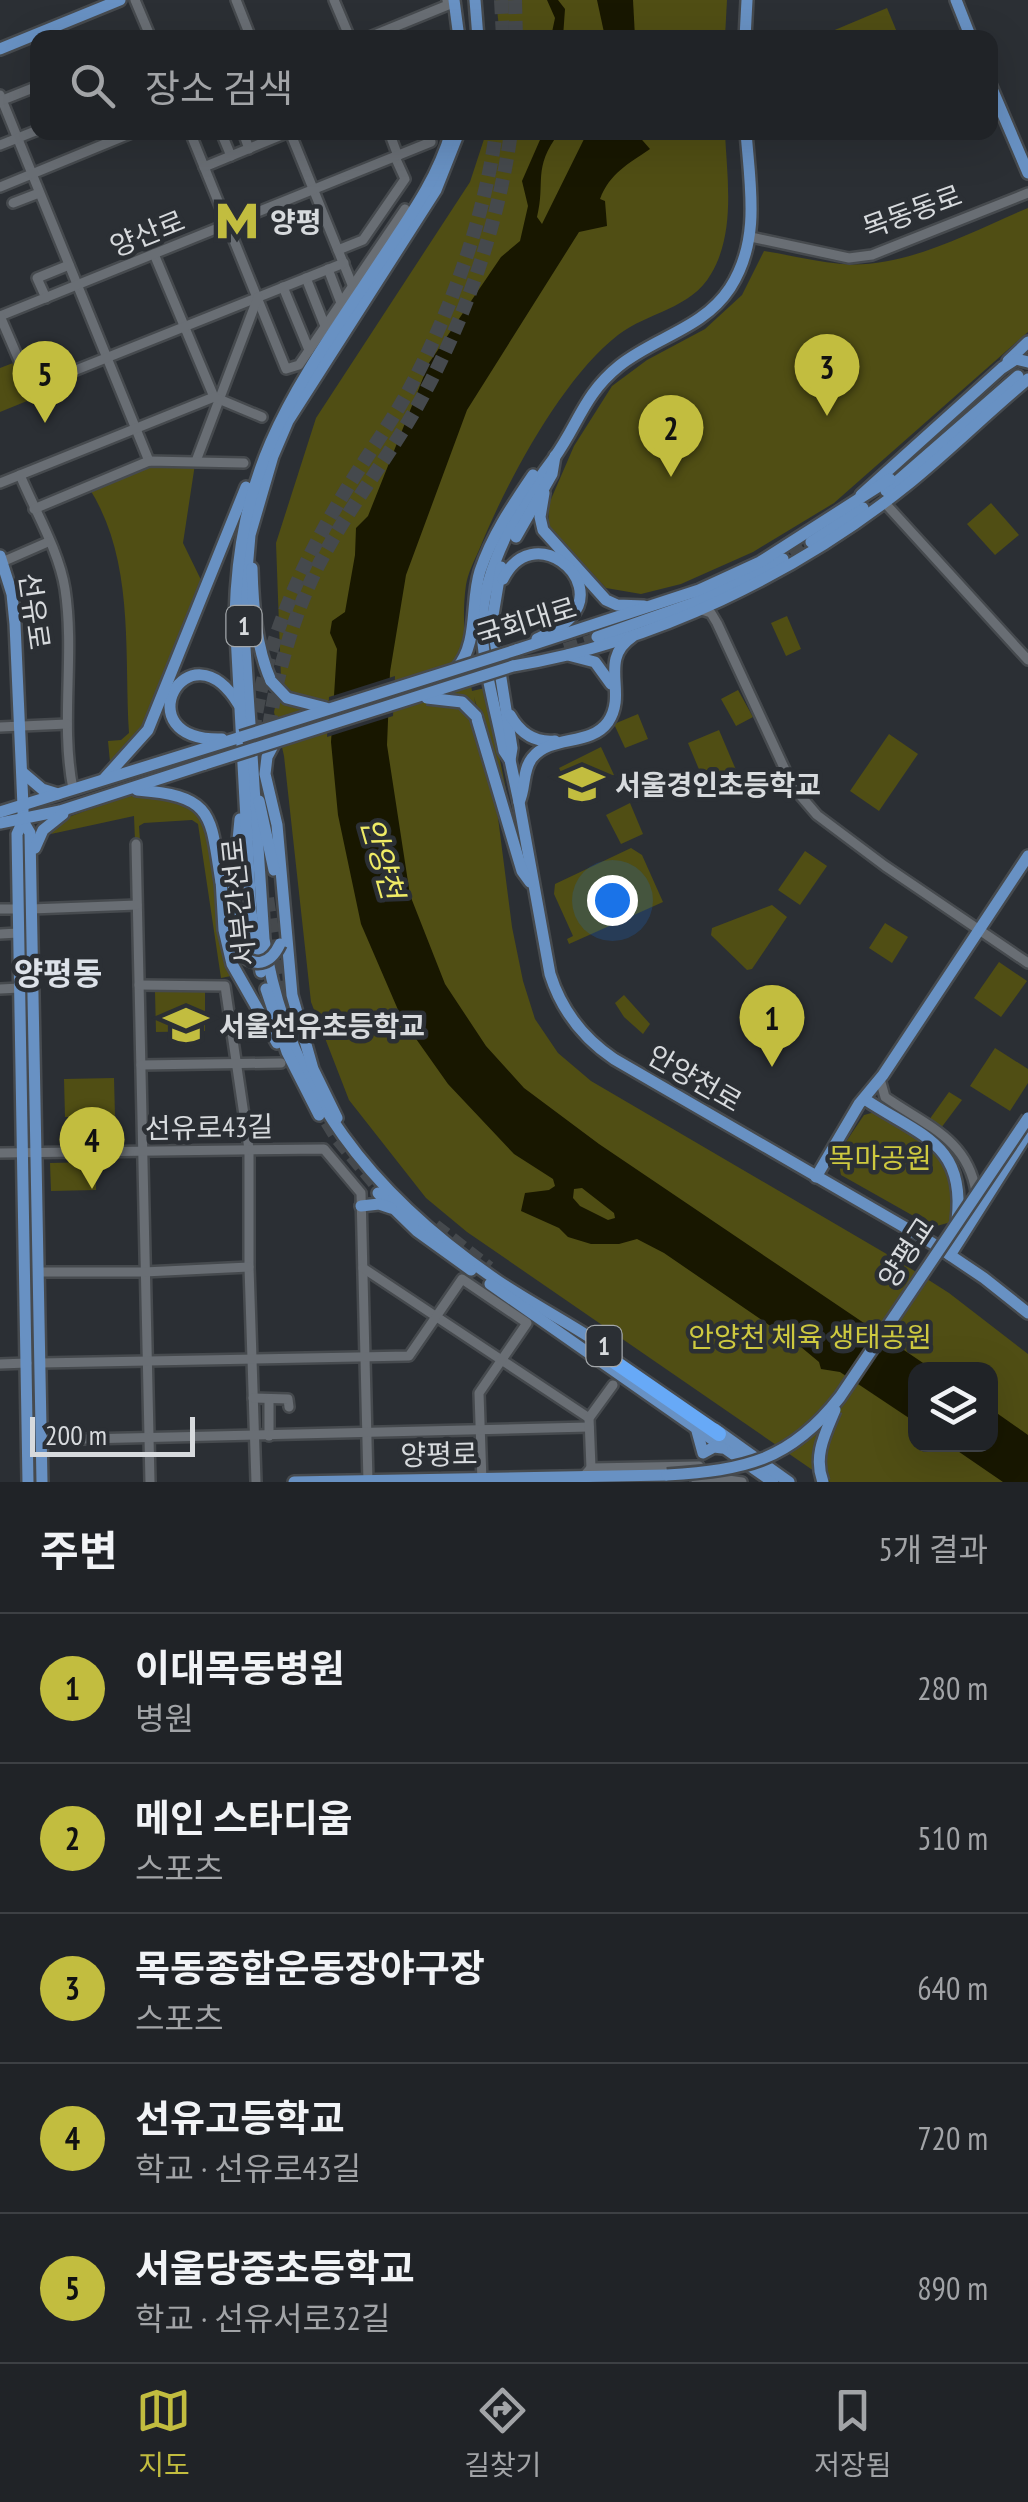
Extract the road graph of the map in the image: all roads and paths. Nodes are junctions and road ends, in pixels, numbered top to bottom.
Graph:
1 (120, 0) edge
2 (135, 0) edge
3 (236, 0) edge
4 (334, 0) edge
5 (472, 0) edge
6 (740, 0) edge
7 (747, 0) edge
8 (956, 0) edge
9 (452, 1) edge
10 (59, 30) edge
11 (148, 30) edge
12 (248, 30) edge
13 (347, 30) edge
14 (385, 30) edge
15 (459, 30) edge
16 (474, 30) edge
17 (745, 30) edge
18 (746, 30) edge
19 (968, 30) edge
20 (30, 39) edge
21 (0, 48) edge
22 (30, 89) edge
23 (1, 99) edge
24 (998, 103) edge
25 (30, 133) edge
26 (17, 138) junction
27 (103, 140) edge
28 (193, 140) edge
29 (224, 140) edge
30 (246, 140) edge
31 (271, 140) edge
32 (293, 140) edge
33 (391, 140) edge
34 (448, 140) edge
35 (457, 140) edge
36 (746, 140) edge
37 (431, 142) dead end
38 (0, 145) edge
39 (250, 149) junction
40 (230, 156) junction
41 (396, 156) junction
42 (204, 167) junction
43 (1028, 173) edge
44 (32, 174) junction
45 (0, 187) edge
46 (314, 189) junction
47 (40, 193) junction
48 (1028, 193) edge
49 (14, 203) dead end
50 (405, 210) dead end
51 (228, 225) junction
52 (751, 236) junction
53 (338, 250) junction
54 (154, 254) junction
55 (344, 263) junction
56 (69, 265) junction
57 (328, 269) junction
58 (306, 278) junction
59 (77, 285) junction
60 (353, 286) junction
61 (284, 287) junction
62 (258, 297) junction
63 (46, 298) junction
64 (341, 303) junction
65 (0, 316) edge
66 (325, 326) junction
67 (184, 328) junction
68 (1028, 342) edge
69 (309, 350) junction
70 (107, 359) junction
71 (1028, 362) edge
72 (1019, 375) edge
73 (216, 398) junction
74 (262, 417) dead end
75 (136, 428) junction
76 (264, 453) junction
77 (555, 456) junction
78 (149, 461) junction
79 (196, 461) junction
80 (244, 463) dead end
81 (20, 474) junction
82 (0, 482) edge
83 (545, 488) junction
84 (884, 502) junction
85 (256, 508) junction
86 (34, 509) junction
87 (48, 542) junction
88 (1, 560) edge
89 (493, 598) junction
90 (718, 602) junction
91 (654, 606) junction
92 (699, 610) junction
93 (717, 623) junction
94 (644, 630) junction
95 (516, 650) junction
96 (564, 656) junction
97 (1028, 660) edge
98 (513, 666) junction
99 (456, 669) junction
100 (412, 699) junction
101 (504, 699) junction
102 (239, 706) junction
103 (340, 707) junction
104 (67, 724) junction
105 (21, 726) junction
106 (0, 727) edge
107 (241, 737) junction
108 (280, 739) junction
109 (510, 760) junction
110 (22, 772) junction
111 (248, 779) junction
112 (104, 780) junction
113 (128, 789) junction
114 (66, 791) junction
115 (519, 802) junction
116 (79, 805) junction
117 (23, 806) junction
118 (0, 820) edge
119 (23, 821) junction
120 (136, 844) dead end
121 (18, 852) junction
122 (1026, 863) edge
123 (30, 872) junction
124 (220, 879) junction
125 (533, 886) junction
126 (137, 905) junction
127 (24, 908) junction
128 (0, 909) edge
129 (234, 928) junction
130 (980, 930) junction
131 (283, 932) junction
132 (18, 933) junction
133 (0, 934) edge
134 (1028, 963) edge
135 (140, 986) junction
136 (0, 988) edge
137 (20, 988) junction
138 (281, 1063) dead end
139 (141, 1065) junction
140 (236, 1065) junction
141 (298, 1076) junction
142 (880, 1079) junction
143 (866, 1100) junction
144 (1028, 1118) edge
145 (1028, 1132) edge
146 (249, 1148) junction
147 (144, 1151) junction
148 (29, 1152) junction
149 (0, 1153) edge
150 (354, 1154) junction
151 (816, 1177) junction
152 (991, 1192) junction
153 (361, 1200) junction
154 (391, 1208) junction
155 (958, 1220) junction
156 (950, 1255) junction
157 (456, 1260) junction
158 (249, 1267) junction
159 (364, 1268) junction
160 (38, 1272) junction
161 (144, 1272) junction
162 (480, 1277) junction
163 (462, 1279) junction
164 (521, 1306) junction
165 (1028, 1313) edge
166 (437, 1316) junction
167 (544, 1323) junction
168 (527, 1324) junction
169 (593, 1348) dead end
170 (366, 1357) junction
171 (254, 1359) junction
172 (502, 1360) junction
173 (147, 1361) junction
174 (34, 1363) junction
175 (0, 1364) edge
176 (613, 1385) dead end
177 (271, 1396) junction
178 (840, 1397) junction
179 (253, 1398) junction
180 (289, 1407) dead end
181 (589, 1422) junction
182 (698, 1431) junction
183 (480, 1432) junction
184 (368, 1434) junction
185 (254, 1436) junction
186 (269, 1436) junction
187 (149, 1438) junction
188 (42, 1440) junction
189 (720, 1441) junction
190 (701, 1459) junction
191 (667, 1475) joint
192 (588, 1476) edge
193 (482, 1480) edge
194 (767, 1480) edge
195 (368, 1481) edge
196 (28, 1482) edge
197 (42, 1482) edge
198 (150, 1482) edge
199 (256, 1482) edge
200 (294, 1482) edge
201 (700, 1482) edge
202 (742, 1482) edge
203 (789, 1482) edge
204 (823, 1482) edge

1 - 10 main road
2 - 11 street
3 - 12 street
4 - 13 street
5 - 16 main road
6 - 17 main road
7 - 18 main road
8 - 19 main road
9 - 14 street
9 - 15 main road
20 - 21 main road
22 - 23 street
23 - 26 street
24 - 43 main road
25 - 26 street
26 - 38 street
26 - 44 street
27 - 44 street
28 - 42 street
29 - 40 street
30 - 39 street
31 - 39 street
32 - 46 street
33 - 41 street
34 - 76 main road, 서부간선로 / 1
35 - 85 main road, 서부간선로 / 1
36 - 52 main road, 안양천로
37 - 41 street, 양산로
39 - 40 street
40 - 42 street
41 - 46 street, 양산로
41 - 53 street
42 - 51 street
44 - 45 street
44 - 47 street
46 - 51 street, 양산로
46 - 53 street
47 - 49 street
47 - 56 street
48 - 52 street, 목동동로
50 - 60 street
51 - 54 street, 양산로
51 - 62 street
52 - 77 main road, 안양천로
53 - 55 street
54 - 59 street, 양산로
54 - 67 street
55 - 57 street
55 - 60 street
56 - 59 street
56 - 63 street
57 - 58 street
57 - 64 street
58 - 61 street
58 - 66 street
59 - 63 street, 양산로
59 - 70 street
60 - 64 street
61 - 62 street
61 - 69 street
62 - 67 street
62 - 69 street
62 - 73 street
63 - 65 street, 양산로
64 - 66 street
65 - 70 street, 양산로
66 - 69 street
67 - 70 street
67 - 73 street
68 - 72 main road
70 - 75 street
71 - 72 main road
72 - 84 main road
72 - 91 main road, 국회대로
72 - 98 main road, 국회대로
73 - 74 street
73 - 75 street
73 - 79 street
75 - 78 street
75 - 81 street
76 - 102 main road, 서부간선로 / 1
76 - 112 main road
77 - 83 main road, 안양천로
77 - 99 main road
77 - 109 main road, 안양천로
78 - 79 street
78 - 86 street
79 - 80 street
81 - 82 street
81 - 86 street
83 - 89 main road, 안양천로
83 - 91 main road
84 - 90 main road
84 - 97 street
85 - 103 main road, bridge
85 - 111 main road, 서부간선로 / 1
86 - 87 street
87 - 88 street, 선유로
87 - 104 street
88 - 105 main road, 선유로
89 - 95 main road
89 - 101 main road, 안양천로
90 - 92 main road
90 - 93 street
91 - 95 main road, 국회대로
92 - 93 street
92 - 94 main road
93 - 130 street
94 - 96 main road
94 - 115 main road
95 - 99 main road, 국회대로, bridge
96 - 98 main road
96 - 101 main road
98 - 100 main road, 국회대로, bridge
99 - 103 main road, 국회대로, bridge
100 - 108 main road, 국회대로, bridge
100 - 125 main road, bridge
101 - 109 main road, 안양천로
102 - 107 main road
102 - 111 main road, 서부간선로 / 1
103 - 107 main road, 국회대로, bridge
104 - 105 street
104 - 114 street
105 - 106 street
105 - 110 main road, 선유로
107 - 112 main road, 국회대로
108 - 113 main road, 국회대로, bridge
108 - 131 main road
109 - 115 main road, 안양천로
110 - 114 main road
110 - 117 main road, 선유로
111 - 129 main road
111 - 131 main road
111 - 141 main road, 서부간선로 / 1
111 - 150 main road, 서부간선로 / 1
112 - 114 main road, 국회대로
113 - 116 main road
113 - 124 main road
114 - 117 main road, 국회대로
114 - 119 main road
115 - 125 main road, 안양천로
116 - 119 main road
116 - 123 main road
117 - 118 main road, 국회대로
117 - 119 main road, 선유로
118 - 119 main road
118 - 121 main road
119 - 121 main road, 선유로
119 - 123 main road, 선유로
120 - 126 street
121 - 127 main road, 선유로
122 - 130 main road
123 - 127 main road, 선유로
124 - 129 main road
124 - 141 main road
125 - 151 main road, 안양천로
126 - 127 street
126 - 135 street
127 - 128 street
127 - 132 main road, 선유로
127 - 148 main road, 선유로
129 - 131 main road, bridge
130 - 134 street
130 - 142 main road
131 - 150 main road
132 - 133 street
132 - 137 main road, 선유로
135 - 139 street
135 - 140 street
136 - 137 street
137 - 148 main road, 선유로
138 - 140 street
139 - 140 street
139 - 147 street
140 - 146 street
141 - 154 main road, 서부간선로 / 1
142 - 143 main road
142 - 152 street
143 - 151 main road
143 - 155 main road, bridge
144 - 155 main road, 양평교, bridge
145 - 152 main road
146 - 147 street, 선유로43길
146 - 153 street, 선유로43길
146 - 158 street
147 - 148 street, 선유로43길
147 - 161 street
148 - 149 street, 선유로43길
148 - 160 main road, 선유로
148 - 174 main road, 선유로
150 - 189 main road, 서부간선로 / 1
151 - 156 main road, 안양천로
152 - 156 main road
153 - 154 main road
153 - 159 street
154 - 157 main road, 서부간선로 / 1
155 - 178 main road, 양평교, bridge
156 - 165 main road, 안양천로
157 - 162 main road, 서부간선로 / 1
157 - 163 main road
158 - 161 street
158 - 171 street
159 - 166 street
159 - 170 street
160 - 161 street
160 - 174 main road, 선유로
161 - 173 street
162 - 163 main road
162 - 164 main road, 서부간선로 / 1
163 - 166 street
163 - 168 street
164 - 167 main road, 서부간선로 / 1
164 - 168 main road
166 - 170 street
166 - 172 street
167 - 168 main road
167 - 182 main road, 서부간선로 / 1
168 - 172 street
169 - 189 highway
170 - 171 street
170 - 184 street
171 - 173 street
171 - 179 street
172 - 181 street
172 - 183 street
173 - 174 street
173 - 187 street
174 - 175 street
174 - 188 main road, 선유로
174 - 196 main road, 선유로
176 - 181 street
177 - 179 street
177 - 180 street
177 - 186 street
178 - 191 main road, 양평교, bridge
178 - 204 main road, bridge
179 - 185 street
181 - 183 street
181 - 192 street
182 - 189 main road, 서부간선로 / 1
182 - 190 main road
183 - 184 street
183 - 193 street
184 - 186 street
184 - 195 street
185 - 186 street
185 - 187 street
185 - 199 street
187 - 188 street
187 - 198 street
188 - 197 main road, 선유로
189 - 190 main road
189 - 194 main road, 서부간선로 / 1
189 - 203 main road, 서부간선로 / 1
190 - 192 street, 양평로
190 - 201 street
191 - 192 main road, 양평로
192 - 193 main road, 양평로
193 - 195 main road, 양평로
195 - 200 main road, 양평로
201 - 202 street

